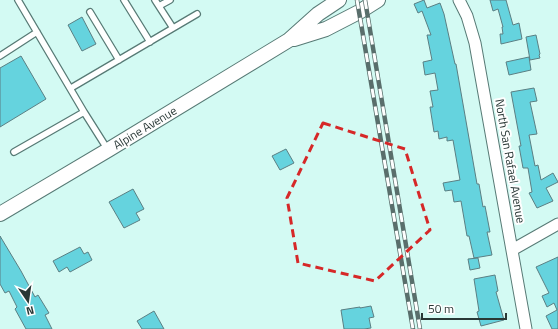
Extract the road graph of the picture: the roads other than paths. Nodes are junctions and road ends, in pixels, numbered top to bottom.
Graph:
1 (18, 0) edge
2 (124, 0) edge
3 (155, 0) edge
4 (170, 0) edge
5 (339, 0) edge
6 (378, 0) edge
7 (459, 0) edge
8 (159, 6) junction
9 (90, 12) dead end
10 (197, 14) dead end
11 (173, 28) junction
12 (37, 32) junction
13 (289, 40) junction
14 (150, 42) junction
15 (0, 56) edge
16 (119, 60) junction
17 (70, 88) junction
18 (84, 112) junction
19 (108, 150) junction
20 (14, 152) dead end
21 (0, 214) edge
22 (558, 224) edge
23 (512, 250) junction
24 (526, 329) edge

1 - 12 lane
2 - 14 lane
3 - 8 lane
4 - 8 lane
5 - 13 street, Alpine Avenue
6 - 13 street, Alpine Avenue
7 - 23 street, North San Rafael Avenue
8 - 11 lane
9 - 16 lane
10 - 11 lane
11 - 14 lane
12 - 15 lane
12 - 17 lane
13 - 19 street, Alpine Avenue
14 - 16 lane
16 - 17 lane
17 - 18 lane
18 - 19 lane
18 - 20 lane
19 - 21 street, Alpine Avenue
22 - 23 street
23 - 24 street, North San Rafael Avenue

